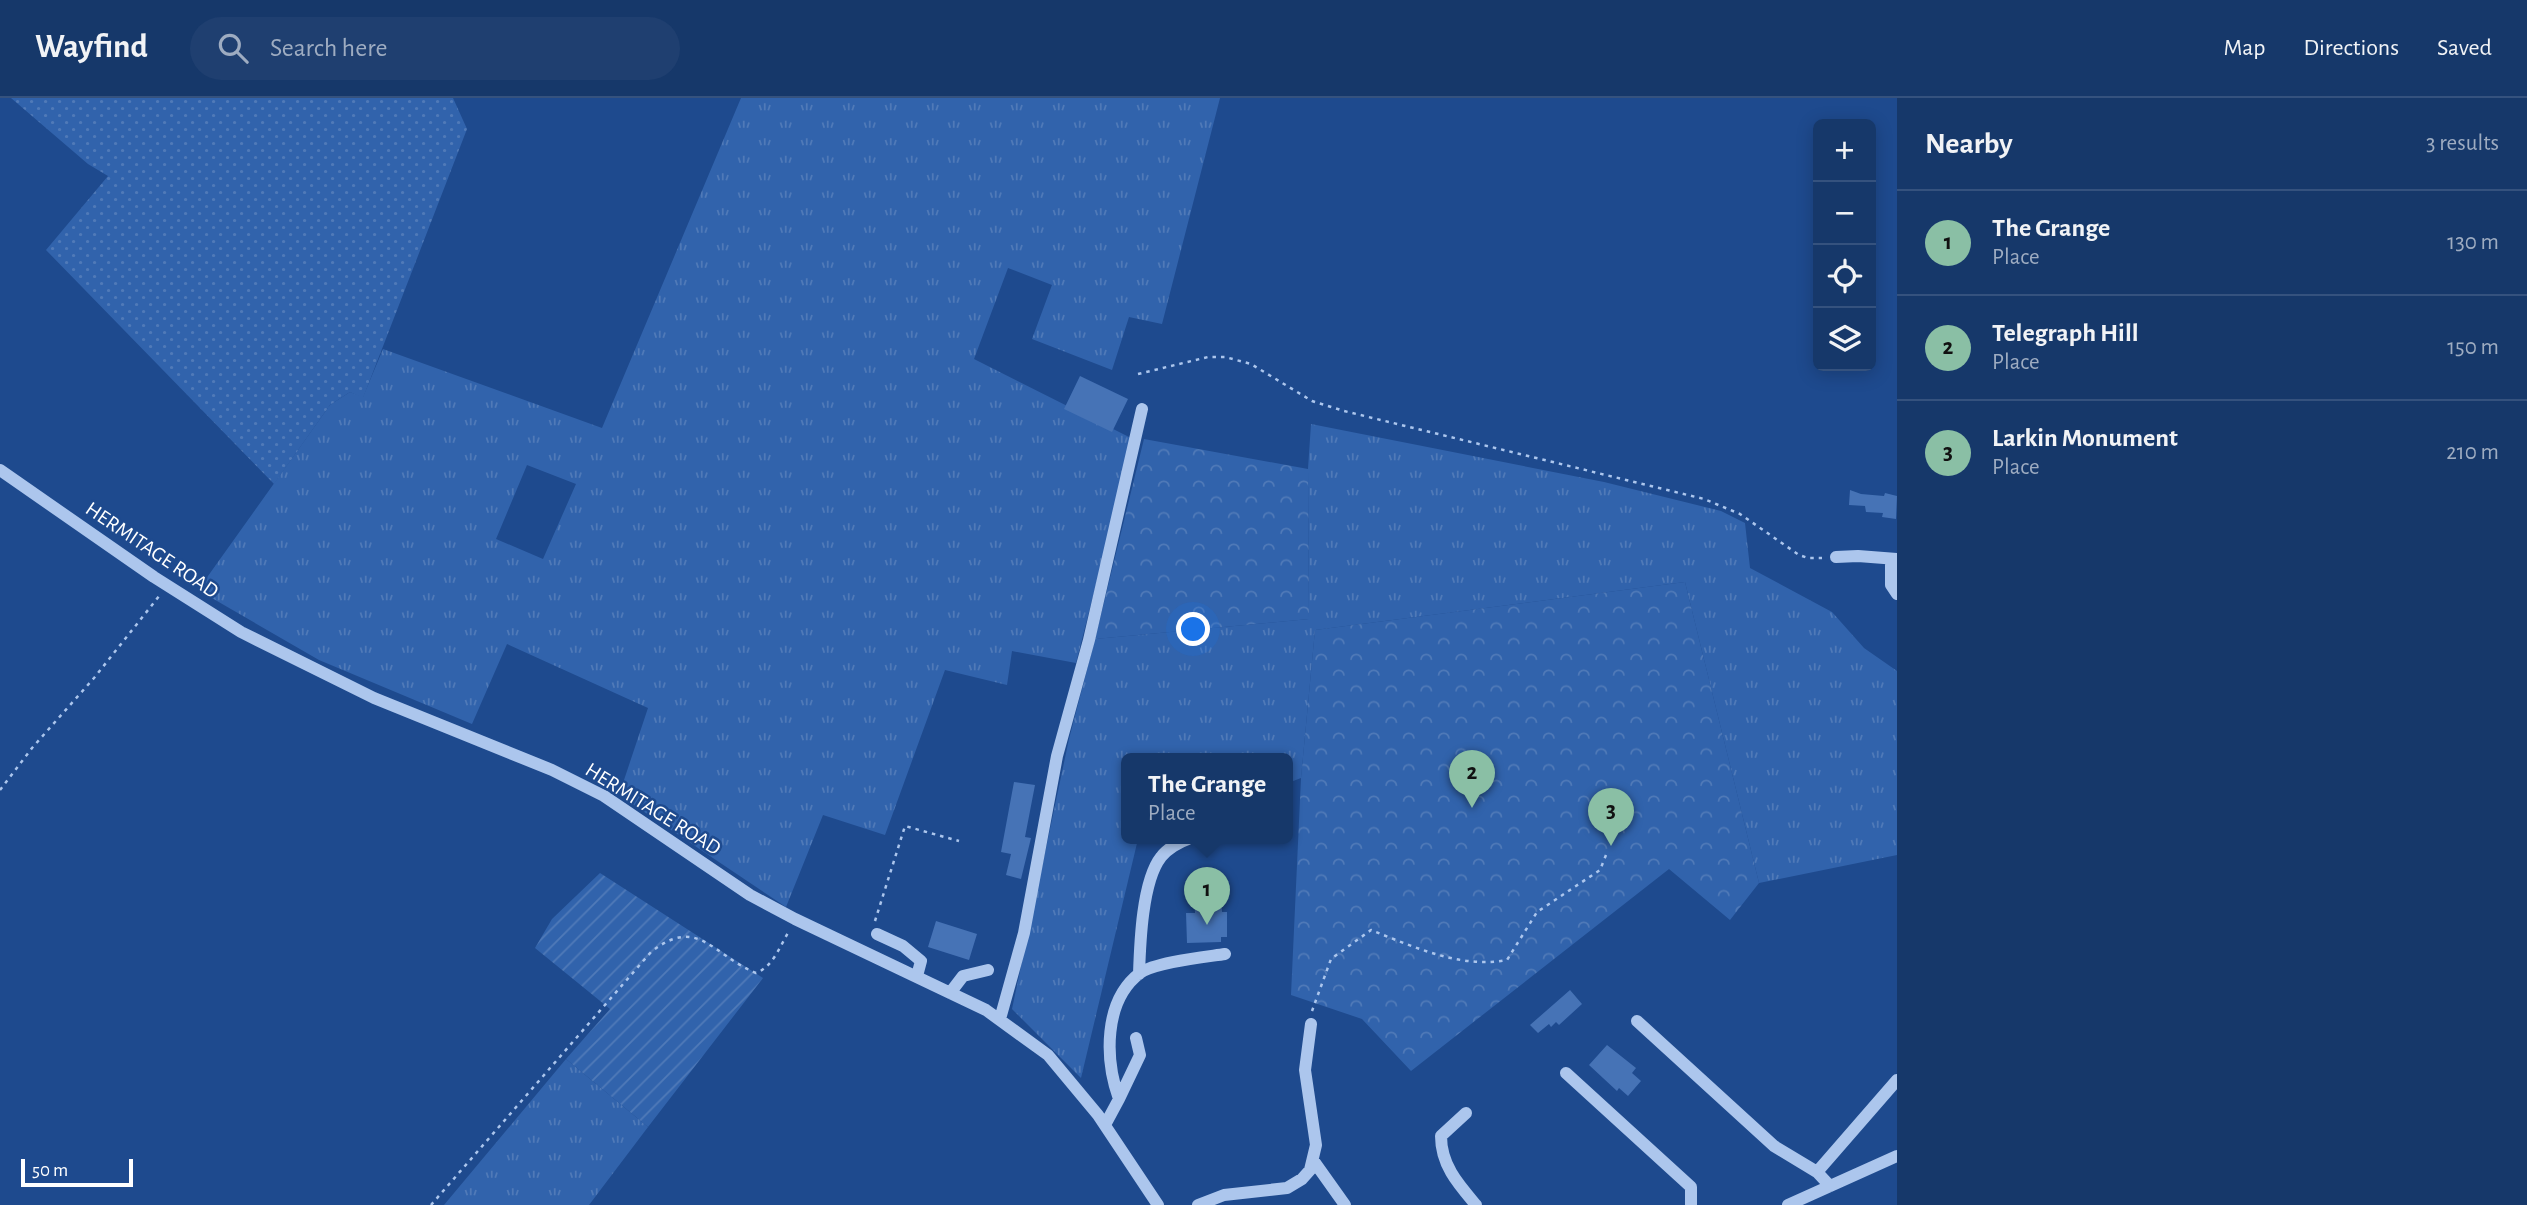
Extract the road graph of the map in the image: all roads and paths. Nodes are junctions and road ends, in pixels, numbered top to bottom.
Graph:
1 (1138, 374) dead end
2 (1142, 409) dead end
3 (0, 470) edge
4 (1836, 557) joint
5 (1894, 559) edge
6 (167, 586) junction
7 (1897, 594) edge
8 (0, 790) edge
9 (958, 841) dead end
10 (1177, 844) edge
11 (1606, 855) dead end
12 (795, 919) junction
13 (877, 934) joint
14 (1225, 954) dead end
15 (988, 970) dead end
16 (1139, 974) junction
17 (917, 976) junction
18 (950, 993) junction
19 (1000, 1019) junction
20 (1637, 1021) dead end
21 (1311, 1024) joint
22 (1136, 1038) dead end
23 (1566, 1073) dead end
24 (1897, 1080) edge
25 (1119, 1098) junction
26 (1466, 1113) dead end
27 (1105, 1125) junction
28 (1897, 1156) edge
29 (1313, 1160) junction
30 (1817, 1172) junction
31 (1830, 1186) junction
32 (1475, 1203) edge
33 (431, 1205) edge
34 (1158, 1205) edge
35 (1198, 1205) edge
36 (1345, 1205) edge
37 (1691, 1205) edge
38 (1788, 1205) edge

1 - 4 path
2 - 19 street
3 - 6 street, HERMITAGE ROAD
4 - 5 street
5 - 7 street
6 - 8 path
6 - 12 street, HERMITAGE ROAD
9 - 13 path
10 - 16 street
11 - 21 path
12 - 17 street, HERMITAGE ROAD
12 - 33 path
13 - 17 street
14 - 16 street
15 - 18 street
16 - 25 street
17 - 18 street, HERMITAGE ROAD
18 - 19 street, HERMITAGE ROAD
19 - 27 street, HERMITAGE ROAD
20 - 30 street
21 - 29 street
22 - 25 street
23 - 37 street
24 - 30 street
25 - 27 street
26 - 32 street
27 - 34 street, HERMITAGE ROAD
28 - 31 street
29 - 35 street
29 - 36 street
30 - 31 street
31 - 38 street

